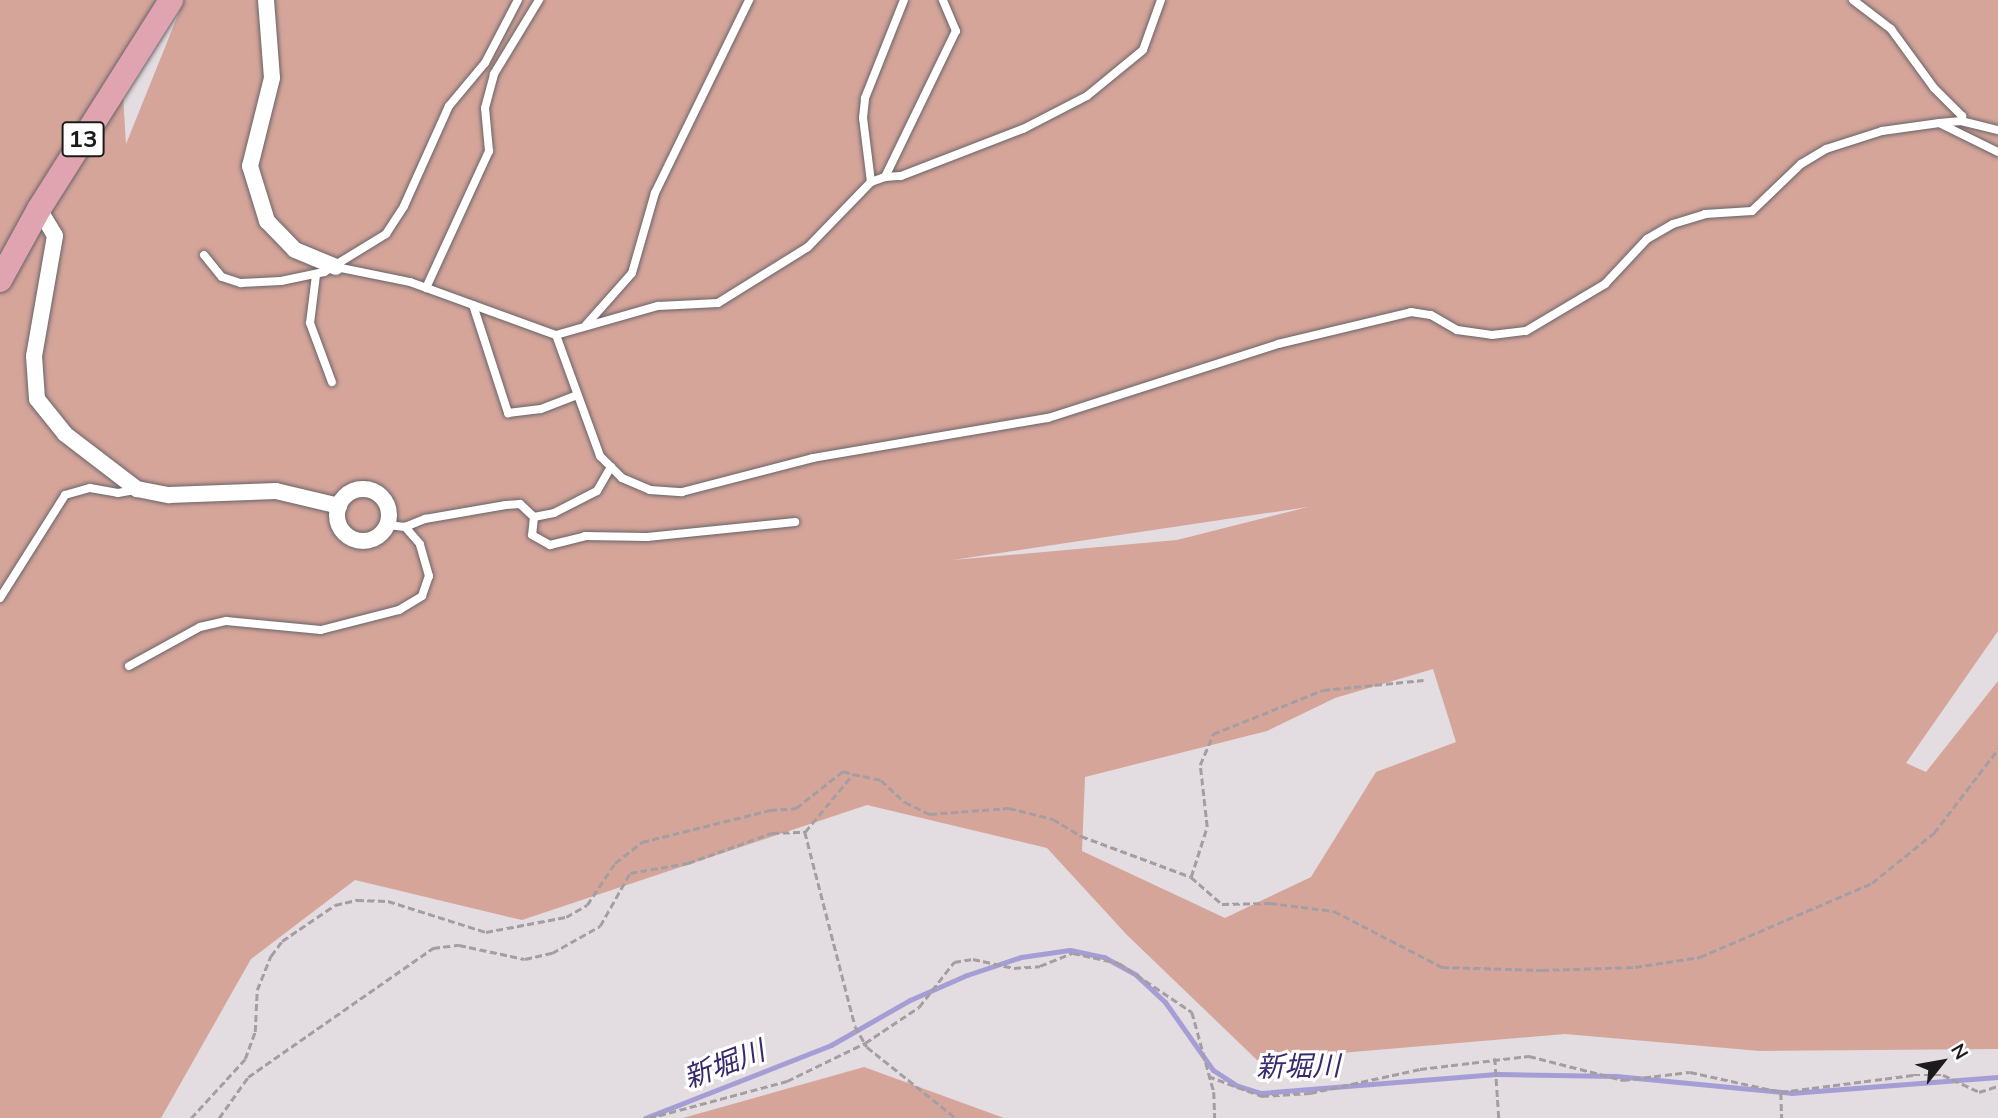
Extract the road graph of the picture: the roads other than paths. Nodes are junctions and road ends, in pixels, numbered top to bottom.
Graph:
1 (171, 0) edge
2 (266, 0) edge
3 (518, 0) edge
4 (538, 0) edge
5 (748, 0) edge
6 (904, 0) edge
7 (943, 0) edge
8 (1161, 0) edge
9 (1853, 0) edge
10 (1961, 121) junction
11 (1939, 123) junction
12 (1998, 130) edge
13 (1998, 152) edge
14 (885, 177) junction
15 (871, 182) junction
16 (39, 209) junction
17 (204, 255) dead end
18 (336, 267) junction
19 (316, 275) junction
20 (0, 280) edge
21 (426, 288) junction
22 (473, 305) junction
23 (583, 327) junction
24 (556, 335) junction
25 (332, 382) dead end
26 (577, 395) junction
27 (611, 467) junction
28 (137, 489) junction
29 (339, 506) junction
30 (534, 517) junction
31 (795, 522) dead end
32 (388, 525) junction
33 (405, 527) junction
34 (0, 598) edge
35 (130, 666) dead end

1 - 16 main road, 13
2 - 18 street
3 - 18 lane
4 - 21 lane
5 - 23 lane
6 - 15 lane
7 - 14 lane
8 - 14 lane
9 - 10 lane
10 - 11 lane
10 - 12 lane
11 - 13 lane
11 - 27 lane
14 - 15 lane
15 - 23 lane
16 - 20 main road, 13
16 - 28 street
17 - 19 lane
18 - 19 lane
18 - 21 lane
19 - 25 lane
21 - 22 lane
22 - 24 lane
22 - 26 lane
23 - 24 lane
24 - 26 lane
26 - 27 lane
27 - 30 lane
28 - 29 street
28 - 34 lane
29 - 32 street
29 - 32 street
30 - 31 lane
30 - 33 lane
32 - 33 lane
33 - 35 lane

